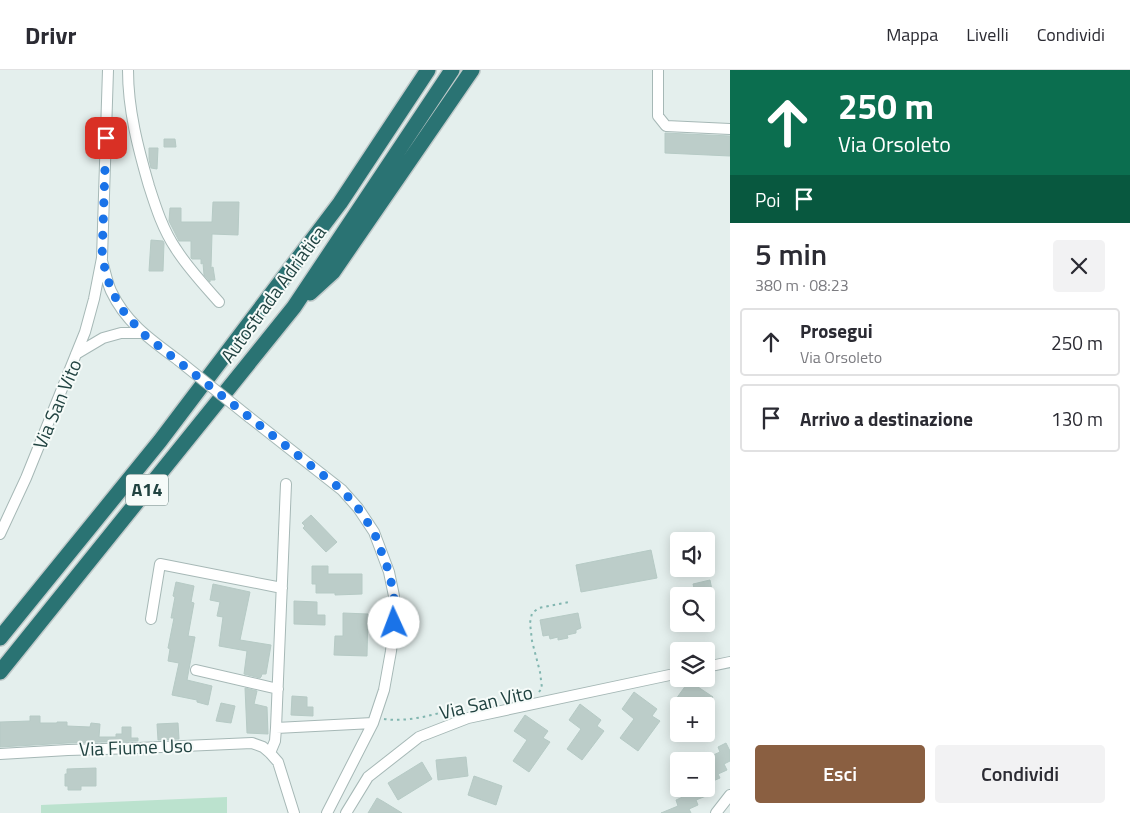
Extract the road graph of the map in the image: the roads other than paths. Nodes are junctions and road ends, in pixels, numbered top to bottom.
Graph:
1 (108, 70) edge
2 (128, 70) edge
3 (452, 70) edge
4 (472, 70) edge
5 (658, 70) edge
6 (427, 72) edge
7 (730, 130) edge
8 (102, 258) junction
9 (219, 302) dead end
10 (294, 307) junction
11 (142, 333) junction
12 (76, 354) junction
13 (286, 484) dead end
14 (0, 534) edge
15 (282, 588) junction
16 (151, 619) dead end
17 (0, 638) edge
18 (730, 662) edge
19 (715, 665) edge
20 (196, 670) dead end
21 (0, 672) edge
22 (670, 675) edge
23 (278, 689) junction
24 (374, 720) junction
25 (276, 728) junction
26 (270, 752) junction
27 (0, 754) edge
28 (730, 795) edge
29 (294, 813) edge
30 (327, 813) edge
31 (346, 813) edge
32 (716, 813) edge

1 - 8 street
2 - 9 street
3 - 10 highway, Autostrada Adriatica / A14
4 - 10 highway
5 - 7 street
6 - 17 highway, Autostrada Adriatica / A14
8 - 11 street
8 - 12 street
10 - 21 highway, Autostrada Adriatica / A14
11 - 12 street, Via San Vito
11 - 24 street, bridge
12 - 14 street, Via San Vito
13 - 15 street
15 - 16 street
15 - 23 street
18 - 19 street
20 - 23 street
22 - 31 street
23 - 25 street
24 - 25 street
24 - 30 street
25 - 26 street
26 - 27 street, Via Fiume Uso
26 - 29 street
28 - 32 street

